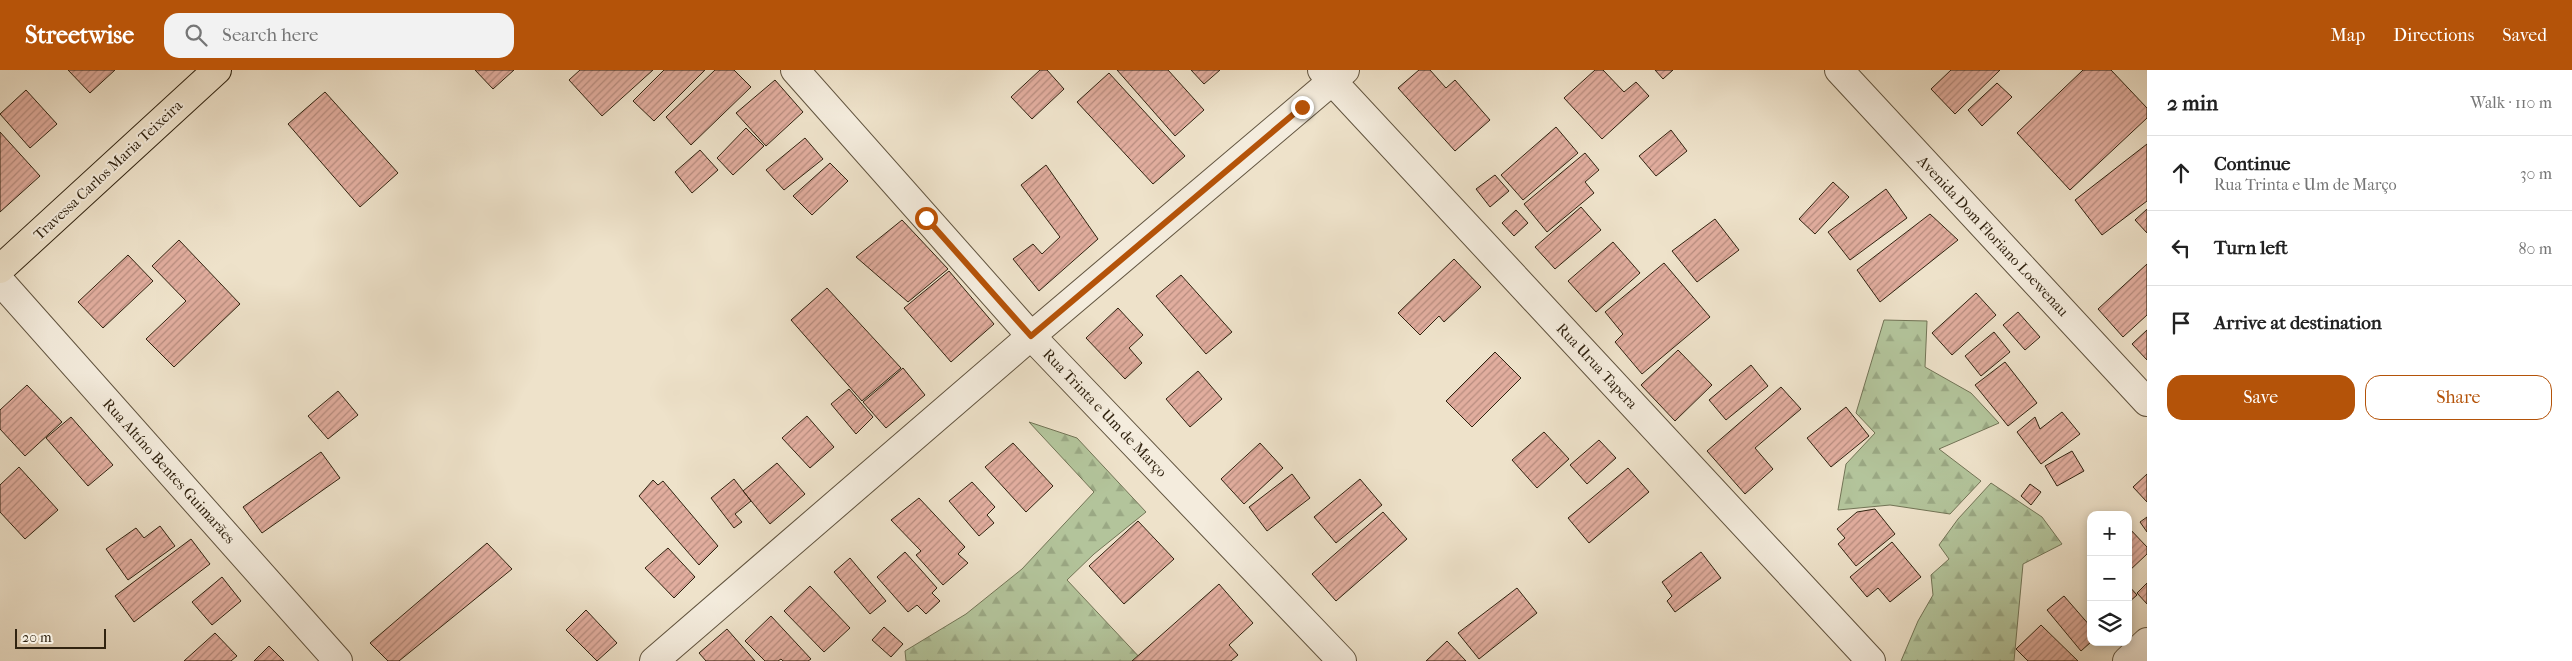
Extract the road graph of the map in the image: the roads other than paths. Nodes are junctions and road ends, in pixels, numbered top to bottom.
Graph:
1 (217, 70) edge
2 (795, 70) edge
3 (1839, 70) edge
4 (1333, 74) edge
5 (0, 270) edge
6 (0, 281) edge
7 (1031, 336) junction
8 (2147, 402) edge
9 (2147, 642) edge
10 (338, 661) edge
11 (654, 661) edge
12 (1342, 661) edge
13 (1871, 661) edge
14 (2128, 661) edge

1 - 5 main road, Travessa Carlos Maria Teixeira
2 - 7 street, Rua Trinta e Um de Março
3 - 8 street, Avenida Dom Floriano Loewenau
4 - 7 street
4 - 13 street, Rua Urua Tapera
6 - 10 street, Rua Altíno Bentes Guimarães
7 - 11 street
7 - 12 street, Rua Trinta e Um de Março
9 - 14 street

